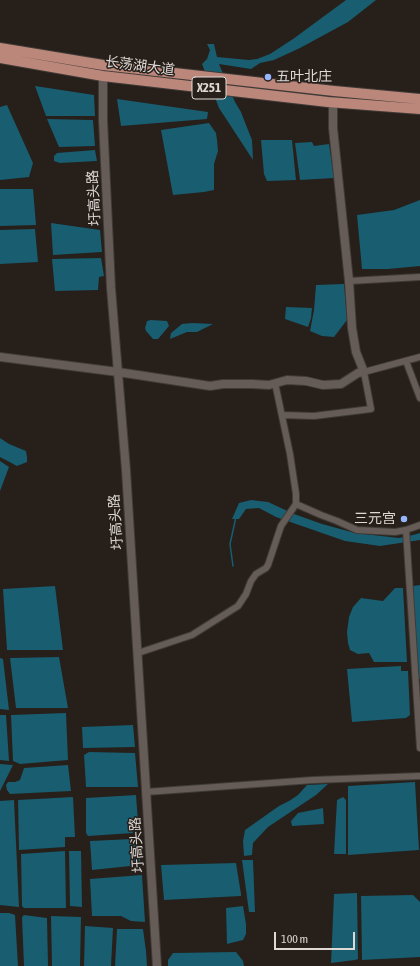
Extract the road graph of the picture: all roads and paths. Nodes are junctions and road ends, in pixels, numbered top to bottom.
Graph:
1 (0, 48) edge
2 (0, 58) edge
3 (103, 76) junction
4 (420, 99) edge
5 (333, 102) junction
6 (420, 109) edge
7 (420, 277) edge
8 (349, 281) junction
9 (0, 357) edge
10 (420, 357) edge
11 (406, 361) junction
12 (118, 372) junction
13 (364, 372) junction
14 (275, 383) junction
15 (420, 398) edge
16 (282, 415) junction
17 (296, 504) junction
18 (420, 526) edge
19 (406, 532) junction
20 (138, 654) junction
21 (420, 748) edge
22 (420, 776) edge
23 (146, 792) junction
24 (157, 966) edge

1 - 4 main road, 长荡湖大道 / X251
2 - 3 main road, 长荡湖大道 / X251
3 - 5 main road, 长荡湖大道 / X251
3 - 12 street, 圩高头路
5 - 6 main road, 长荡湖大道 / X251
5 - 8 street
7 - 8 street
8 - 13 street
9 - 12 street
10 - 11 street
11 - 13 street
11 - 15 street
12 - 14 street
12 - 20 street, 圩高头路
13 - 14 street
13 - 16 street
14 - 16 street
16 - 17 street
17 - 19 street
17 - 20 street
18 - 19 street
19 - 21 street
20 - 23 street, 圩高头路
22 - 23 street
23 - 24 street, 圩高头路

